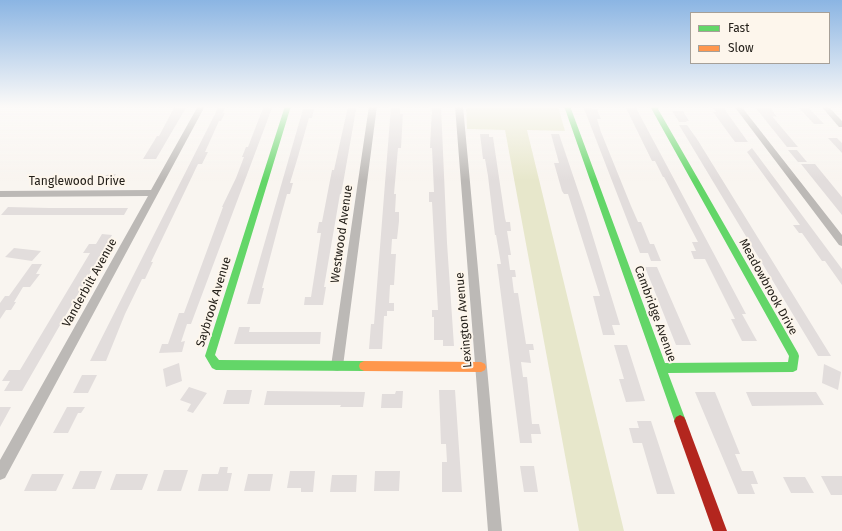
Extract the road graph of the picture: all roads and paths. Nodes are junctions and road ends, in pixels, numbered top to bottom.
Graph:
1 (188, 131) edge
2 (280, 131) edge
3 (370, 131) edge
4 (461, 131) edge
5 (576, 131) edge
6 (667, 131) edge
7 (756, 131) edge
8 (154, 193) junction
9 (0, 194) edge
10 (842, 242) edge
11 (337, 366) junction
12 (481, 367) junction
13 (661, 368) junction
14 (0, 473) edge
15 (495, 531) edge
16 (720, 531) edge

1 - 8 street, Vanderbilt Avenue
2 - 11 street, Saybrook Avenue
3 - 11 street, Westwood Avenue
4 - 12 street, Lexington Avenue
5 - 13 street, Cambridge Avenue
6 - 13 street, Meadowbrook Drive
7 - 10 street
8 - 9 street, Tanglewood Drive
8 - 14 street, Vanderbilt Avenue
11 - 12 street, Saybrook Avenue
12 - 15 street, Lexington Avenue
13 - 16 street, Cambridge Avenue

